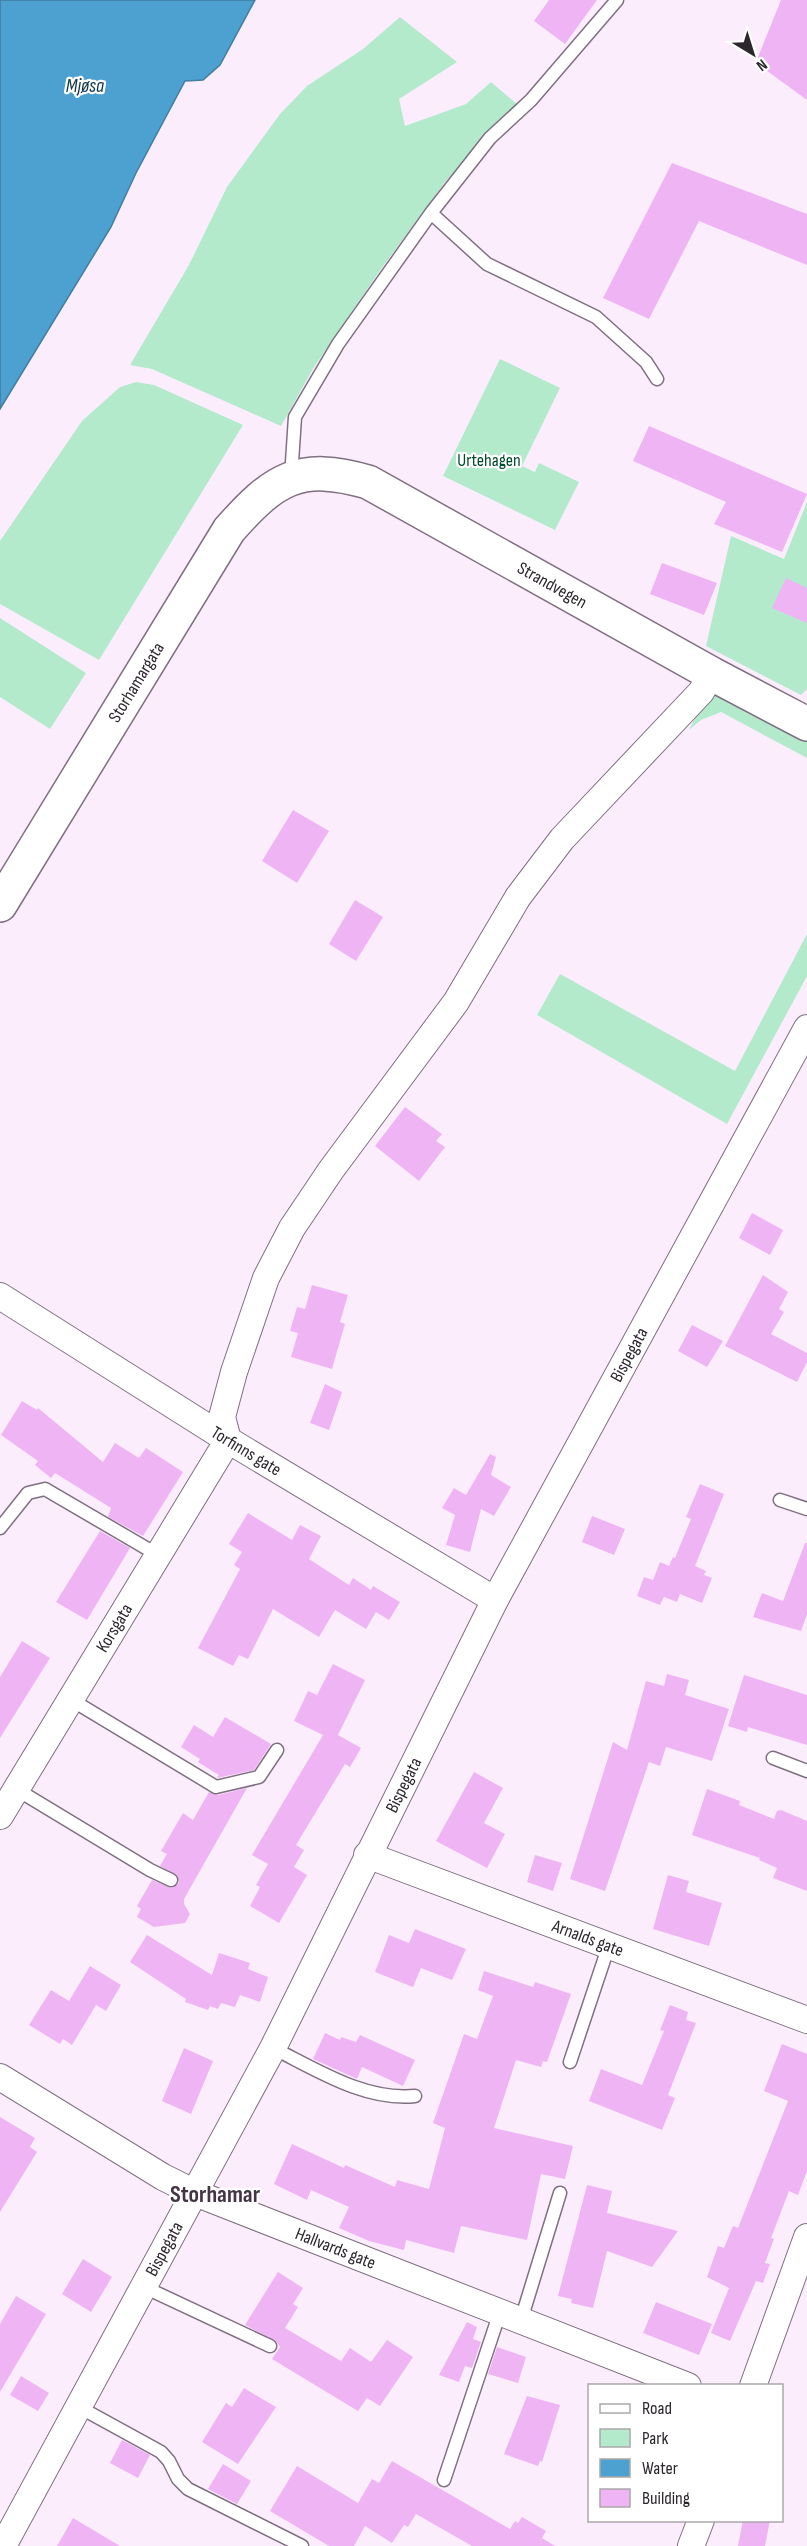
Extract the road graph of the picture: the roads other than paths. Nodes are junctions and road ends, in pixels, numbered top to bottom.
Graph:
1 (617, 0) edge
2 (431, 213) junction
3 (657, 379) dead end
4 (291, 477) junction
5 (712, 674) junction
6 (807, 724) edge
7 (0, 905) edge
8 (807, 1028) edge
9 (0, 1296) edge
10 (228, 1440) junction
11 (780, 1500) dead end
12 (807, 1509) edge
13 (0, 1528) edge
14 (158, 1555) junction
15 (495, 1600) junction
16 (70, 1699) junction
17 (277, 1750) dead end
18 (773, 1758) dead end
19 (807, 1771) edge
20 (16, 1789) junction
21 (0, 1816) edge
22 (367, 1855) junction
23 (171, 1880) dead end
24 (609, 1945) junction
25 (807, 2019) edge
26 (273, 2048) junction
27 (570, 2062) dead end
28 (0, 2078) edge
29 (415, 2096) dead end
30 (195, 2193) junction
31 (560, 2193) dead end
32 (807, 2237) edge
33 (144, 2287) junction
34 (511, 2316) junction
35 (270, 2346) dead end
36 (685, 2384) edge
37 (753, 2384) edge
38 (79, 2407) junction
39 (444, 2480) dead end
40 (700, 2522) edge
41 (3, 2546) edge
42 (302, 2546) edge
43 (691, 2546) edge

1 - 2 lane
2 - 3 lane
2 - 4 lane
4 - 5 main road, Strandvegen
4 - 7 main road, Storhamargata
5 - 6 main road, Strandvegen
5 - 10 street
8 - 15 street, Bispegata
9 - 10 street, Torfinns gate
10 - 14 street, Korsgata
10 - 15 street, Torfinns gate
11 - 12 lane
13 - 14 lane
14 - 16 street, Korsgata
15 - 22 street, Bispegata
16 - 17 lane
16 - 20 street, Korsgata
18 - 19 lane
20 - 21 street, Korsgata
20 - 23 lane
22 - 24 street, Arnalds gate
22 - 26 street, Bispegata
24 - 25 street, Arnalds gate
24 - 27 lane
26 - 29 lane
26 - 30 street, Bispegata
28 - 30 street, Hallvards gate
30 - 33 street, Bispegata
30 - 34 street, Hallvards gate
31 - 34 lane
32 - 37 street
33 - 35 lane
33 - 38 street, Bispegata
34 - 36 street, Hallvards gate
34 - 39 lane
38 - 41 street, Bispegata
38 - 42 lane
40 - 43 street

